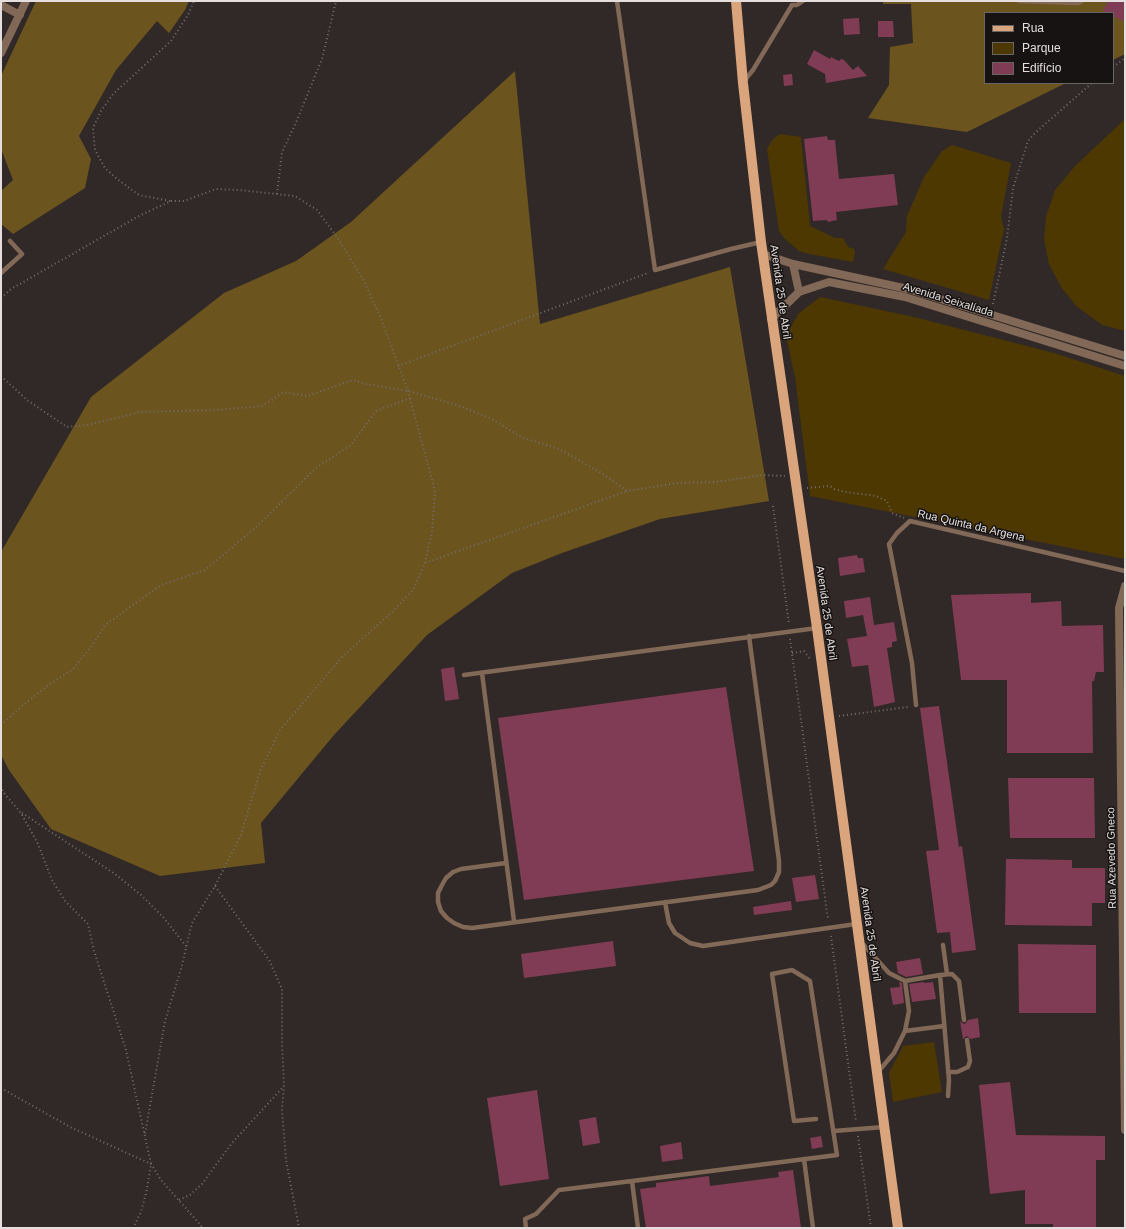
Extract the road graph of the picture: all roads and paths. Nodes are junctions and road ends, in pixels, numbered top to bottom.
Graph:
1 (26, 1) edge
2 (194, 1) edge
3 (336, 1) edge
4 (617, 1) edge
5 (736, 1) edge
6 (803, 1) edge
7 (1018, 1) edge
8 (1082, 1) edge
9 (790, 3) edge
10 (1, 5) edge
11 (20, 15) junction
12 (1, 53) edge
13 (1125, 58) edge
14 (1114, 66) edge
15 (743, 83) junction
16 (1091, 84) edge
17 (277, 194) junction
18 (171, 201) junction
19 (10, 241) dead end
20 (761, 242) junction
21 (763, 254) junction
22 (793, 264) junction
23 (655, 270) junction
24 (1, 273) edge
25 (799, 292) junction
26 (1, 298) edge
27 (993, 304) dead end
28 (771, 318) junction
29 (1125, 356) edge
30 (398, 366) junction
31 (1125, 366) edge
32 (1, 376) edge
33 (408, 391) junction
34 (410, 398) junction
35 (794, 477) junction
36 (807, 488) dead end
37 (627, 491) junction
38 (772, 506) dead end
39 (910, 521) junction
40 (425, 563) junction
41 (1125, 571) edge
42 (1125, 586) edge
43 (817, 628) junction
44 (789, 631) junction
45 (749, 636) junction
46 (792, 652) junction
47 (812, 663) dead end
48 (482, 673) junction
49 (464, 675) dead end
50 (916, 705) joint
51 (828, 718) junction
52 (1, 725) edge
53 (1, 786) edge
54 (21, 813) junction
55 (506, 863) junction
56 (216, 886) junction
57 (1124, 892) edge
58 (664, 902) junction
59 (1124, 913) edge
60 (514, 921) junction
61 (856, 924) junction
62 (829, 928) junction
63 (858, 938) junction
64 (943, 945) dead end
65 (186, 946) junction
66 (947, 974) junction
67 (940, 975) junction
68 (906, 981) junction
69 (964, 1020) dead end
70 (944, 1026) junction
71 (905, 1031) junction
72 (967, 1040) dead end
73 (948, 1072) junction
74 (877, 1074) junction
75 (284, 1086) junction
76 (1, 1088) edge
77 (948, 1096) dead end
78 (816, 1119) dead end
79 (884, 1127) junction
80 (857, 1129) junction
81 (1125, 1130) edge
82 (834, 1132) junction
83 (145, 1134) junction
84 (804, 1159) junction
85 (150, 1164) junction
86 (632, 1181) junction
87 (179, 1200) junction
88 (132, 1228) edge
89 (203, 1228) edge
90 (298, 1228) edge
91 (526, 1228) edge
92 (638, 1228) edge
93 (813, 1228) edge
94 (870, 1228) edge
95 (898, 1228) edge

1 - 11 street
2 - 18 path
3 - 17 path
4 - 23 lane
5 - 15 main road, Avenida 25 de Abril
6 - 9 lane
7 - 8 lane
9 - 15 lane
10 - 11 street
11 - 12 street
13 - 14 path
15 - 20 main road, Avenida 25 de Abril
16 - 27 path
17 - 18 path
17 - 30 path
18 - 26 path
19 - 24 lane
20 - 21 main road, Avenida 25 de Abril
20 - 23 lane
21 - 22 street, Avenida Seixalíada
21 - 28 main road, Avenida 25 de Abril
22 - 25 street
22 - 29 street, Avenida Seixalíada
23 - 30 path
25 - 28 street, Avenida Seixalíada
25 - 31 street, Avenida Seixalíada
28 - 35 main road, Avenida 25 de Abril
30 - 33 path
32 - 33 path
33 - 34 path
33 - 37 path
34 - 40 path
34 - 52 path
35 - 37 path
35 - 43 main road, Avenida 25 de Abril
36 - 39 path
37 - 40 path
38 - 44 path
39 - 41 lane, Rua Quinta da Argena
39 - 50 lane, Rua Quinta da Argena
40 - 56 path
42 - 57 street, Rua Azevedo Gneco
43 - 44 lane
43 - 51 main road, Avenida 25 de Abril
44 - 45 lane
44 - 46 path
45 - 48 lane
45 - 58 lane
46 - 47 path
46 - 62 path
48 - 49 lane
48 - 55 lane
50 - 51 path
51 - 61 main road, Avenida 25 de Abril
53 - 54 path
54 - 65 path
54 - 83 path
55 - 60 lane
55 - 60 lane
56 - 65 path
56 - 75 path
57 - 59 street, Rua Azevedo Gneco
58 - 60 lane
58 - 62 lane
59 - 81 street, Rua Azevedo Gneco
61 - 62 lane
61 - 63 main road, Avenida 25 de Abril
62 - 80 path
63 - 68 lane
63 - 74 main road, Avenida 25 de Abril
64 - 66 lane
65 - 83 path
66 - 67 lane
66 - 69 lane
67 - 68 lane
67 - 70 lane
68 - 71 lane
70 - 71 lane
70 - 73 lane
71 - 74 lane
72 - 73 lane
73 - 77 lane
74 - 79 main road, Avenida 25 de Abril
75 - 87 path
75 - 90 path
76 - 85 path
78 - 82 lane
79 - 80 lane
79 - 95 main road, Avenida 25 de Abril
80 - 82 lane
80 - 94 path
82 - 84 lane
83 - 85 path
84 - 86 lane
84 - 93 lane
85 - 87 path
85 - 88 path
86 - 91 lane
86 - 92 lane
87 - 89 path

